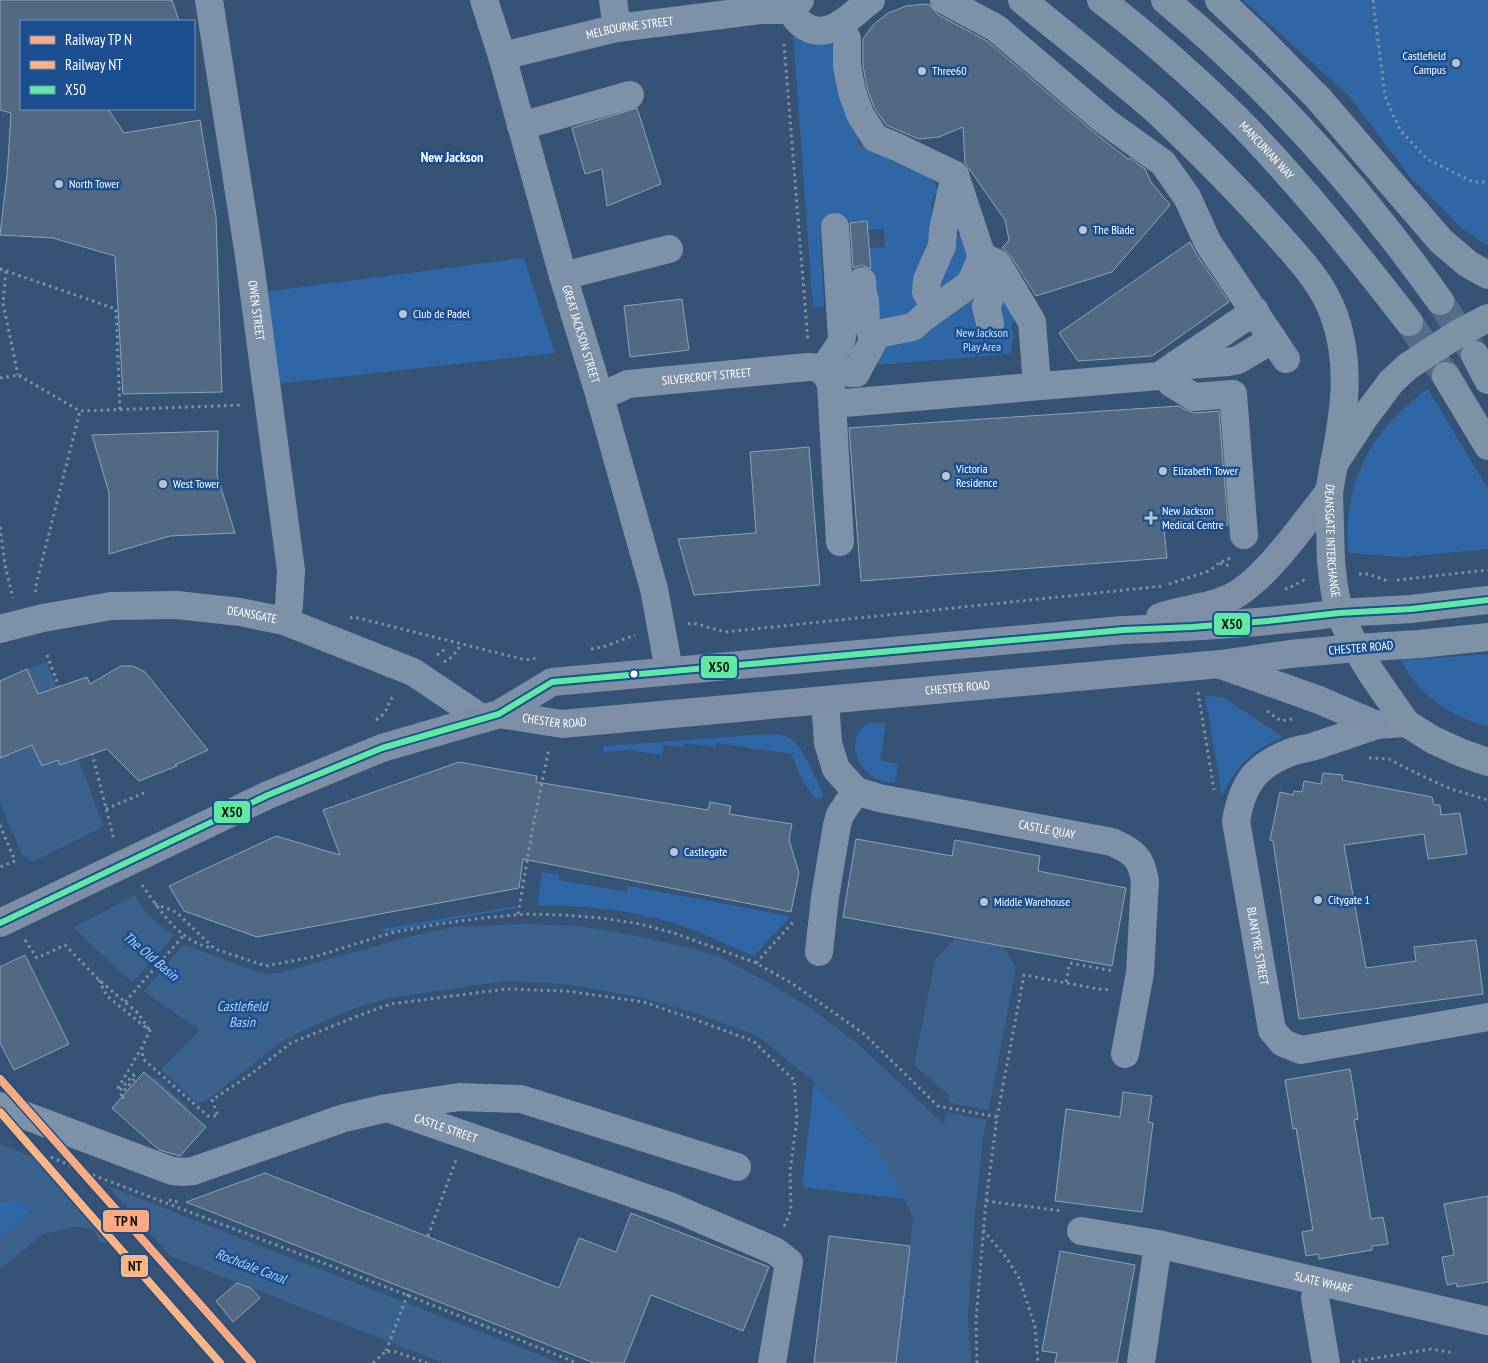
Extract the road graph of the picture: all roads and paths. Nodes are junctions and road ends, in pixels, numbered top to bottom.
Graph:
1 (209, 0) edge
2 (484, 0) edge
3 (613, 0) edge
4 (871, 0) edge
5 (944, 0) edge
6 (1022, 0) edge
7 (1101, 0) edge
8 (1165, 0) edge
9 (1218, 0) edge
10 (1374, 0) edge
11 (796, 5) edge
12 (839, 25) junction
13 (617, 28) junction
14 (784, 44) dead end
15 (502, 56) junction
16 (630, 95) dead end
17 (521, 126) junction
18 (955, 175) junction
19 (1488, 182) edge
20 (835, 227) dead end
21 (669, 249) dead end
22 (986, 259) junction
23 (0, 270) edge
24 (6, 271) junction
25 (1488, 274) edge
26 (563, 276) junction
27 (862, 281) dead end
28 (1440, 301) tunnel mouth
29 (936, 308) junction
30 (1255, 310) junction
31 (1488, 318) edge
32 (1410, 322) tunnel mouth
33 (990, 323) dead end
34 (874, 338) junction
35 (1475, 356) tunnel mouth
36 (824, 365) junction
37 (1036, 372) dead end
38 (18, 375) junction
39 (1172, 375) junction
40 (1446, 376) tunnel mouth
41 (0, 378) edge
42 (1488, 380) edge
43 (600, 397) junction
44 (833, 404) junction
45 (250, 405) dead end
46 (120, 410) junction
47 (80, 411) junction
48 (1488, 446) edge
49 (1334, 464) junction
50 (1329, 492) junction
51 (0, 528) edge
52 (840, 542) dead end
53 (1239, 546) joint
54 (1219, 563) junction
55 (1232, 567) dead end
56 (1488, 570) edge
57 (1352, 574) dead end
58 (1389, 581) junction
59 (1381, 582) dead end
60 (1488, 600) edge
61 (1340, 613) junction
62 (284, 620) junction
63 (693, 623) dead end
64 (21, 624) edge
65 (1124, 630) junction
66 (317, 634) junction
67 (632, 635) dead end
68 (1488, 637) edge
69 (462, 644) junction
70 (1356, 648) junction
71 (445, 650) dead end
72 (590, 650) dead end
73 (437, 655) dead end
74 (47, 656) dead end
75 (452, 656) dead end
76 (545, 657) dead end
77 (1220, 664) junction
78 (669, 670) junction
79 (59, 687) dead end
80 (1198, 687) dead end
81 (825, 700) junction
82 (491, 716) junction
83 (1406, 723) junction
84 (1377, 725) junction
85 (549, 746) dead end
86 (1366, 758) dead end
87 (1488, 762) edge
88 (856, 791) junction
89 (144, 793) dead end
90 (1216, 800) dead end
91 (1488, 800) edge
92 (106, 809) dead end
93 (0, 825) edge
94 (0, 867) edge
95 (825, 897) junction
96 (155, 904) dead end
97 (518, 914) junction
98 (170, 923) dead end
99 (10, 925) edge
100 (184, 935) junction
101 (215, 949) junction
102 (819, 952) dead end
103 (756, 963) junction
104 (1118, 964) dead end
105 (99, 980) junction
106 (1066, 982) junction
107 (1136, 988) junction
108 (125, 1002) junction
109 (1488, 1017) edge
110 (150, 1031) junction
111 (142, 1047) junction
112 (1125, 1054) dead end
113 (127, 1096) dead end
114 (0, 1106) edge
115 (387, 1108) junction
116 (997, 1117) junction
117 (50, 1156) dead end
118 (457, 1156) dead end
119 (737, 1167) dead end
120 (986, 1200) junction
121 (983, 1230) junction
122 (1081, 1231) joint
123 (781, 1235) dead end
124 (428, 1236) dead end
125 (1158, 1244) junction
126 (409, 1291) dead end
127 (1315, 1298) dead end
128 (1488, 1321) edge
129 (386, 1351) junction
130 (1455, 1353) dead end
131 (373, 1363) edge
132 (427, 1363) edge
133 (576, 1363) edge
134 (772, 1363) edge
135 (977, 1363) edge
136 (1038, 1363) edge
137 (1141, 1363) edge
138 (1326, 1363) edge
139 (1346, 1363) edge

1 - 62 street, OWEN STREET
2 - 15 street, GREAT JACKSON STREET
3 - 13 street
4 - 12 street
5 - 30 street
6 - 49 highway
7 - 32 highway, MANCUNIAN WAY
8 - 28 highway
9 - 25 highway
10 - 19 path
11 - 12 street
11 - 13 street, MELBOURNE STREET
12 - 18 street
13 - 15 street, MELBOURNE STREET
14 - 36 path
15 - 17 street, GREAT JACKSON STREET
16 - 17 street
17 - 26 street, GREAT JACKSON STREET
18 - 22 street
18 - 29 street
20 - 36 street
21 - 26 street
22 - 29 street
22 - 33 street
22 - 37 street
23 - 24 path
24 - 38 path
24 - 46 path
26 - 43 street, GREAT JACKSON STREET
27 - 34 street
29 - 34 street
30 - 39 street
30 - 39 street
31 - 49 highway, DEANSGATE INTERCHANGE
34 - 36 street
35 - 42 highway
36 - 43 street, SILVERCROFT STREET
36 - 44 street
38 - 41 path
38 - 47 path
39 - 44 street
39 - 53 street
40 - 48 highway
43 - 78 street, GREAT JACKSON STREET
44 - 52 street
45 - 46 path
46 - 47 path
47 - 64 path
49 - 50 highway, DEANSGATE INTERCHANGE
50 - 61 highway, DEANSGATE INTERCHANGE
50 - 65 main road
51 - 64 path
53 - 54 path
54 - 55 path
54 - 63 path
56 - 58 path
57 - 58 path
58 - 59 path
60 - 61 highway, CHESTER ROAD
61 - 65 main road, CHESTER ROAD
61 - 70 highway, DEANSGATE INTERCHANGE
62 - 64 street, DEANSGATE
62 - 66 street, DEANSGATE
65 - 78 main road, CHESTER ROAD
66 - 69 path
66 - 82 street, DEANSGATE
67 - 72 path
68 - 70 highway, CHESTER ROAD
69 - 75 path
69 - 76 path
70 - 77 main road, CHESTER ROAD
70 - 83 highway, DEANSGATE INTERCHANGE
71 - 73 path
74 - 79 path
77 - 81 main road, CHESTER ROAD
77 - 84 main road
78 - 82 main road, CHESTER ROAD
80 - 90 path
81 - 82 main road, CHESTER ROAD
81 - 88 street
82 - 99 main road
83 - 84 main road
83 - 87 highway, DEANSGATE INTERCHANGE
84 - 109 street, BLANTYRE STREET
85 - 97 path
86 - 91 path
88 - 95 street
88 - 107 street, CASTLE QUAY
89 - 92 path
93 - 94 path
95 - 102 street
95 - 103 path
96 - 101 path
97 - 101 path
97 - 103 path
98 - 100 path
99 - 105 path
100 - 101 path
100 - 108 path
103 - 116 path
104 - 106 path
105 - 108 path
105 - 110 path
106 - 107 path
106 - 116 path
107 - 112 street, CASTLE QUAY
108 - 110 path
110 - 111 path
111 - 113 path
111 - 123 path
114 - 115 street
115 - 119 street
115 - 134 street, CASTLE STREET
116 - 120 path
117 - 133 path
118 - 124 path
120 - 121 path
120 - 122 path
121 - 135 path
121 - 136 path
122 - 125 street, SLATE WHARF
125 - 128 street, SLATE WHARF
125 - 137 street
126 - 129 path
127 - 138 street
129 - 131 path
129 - 132 path
130 - 139 path

